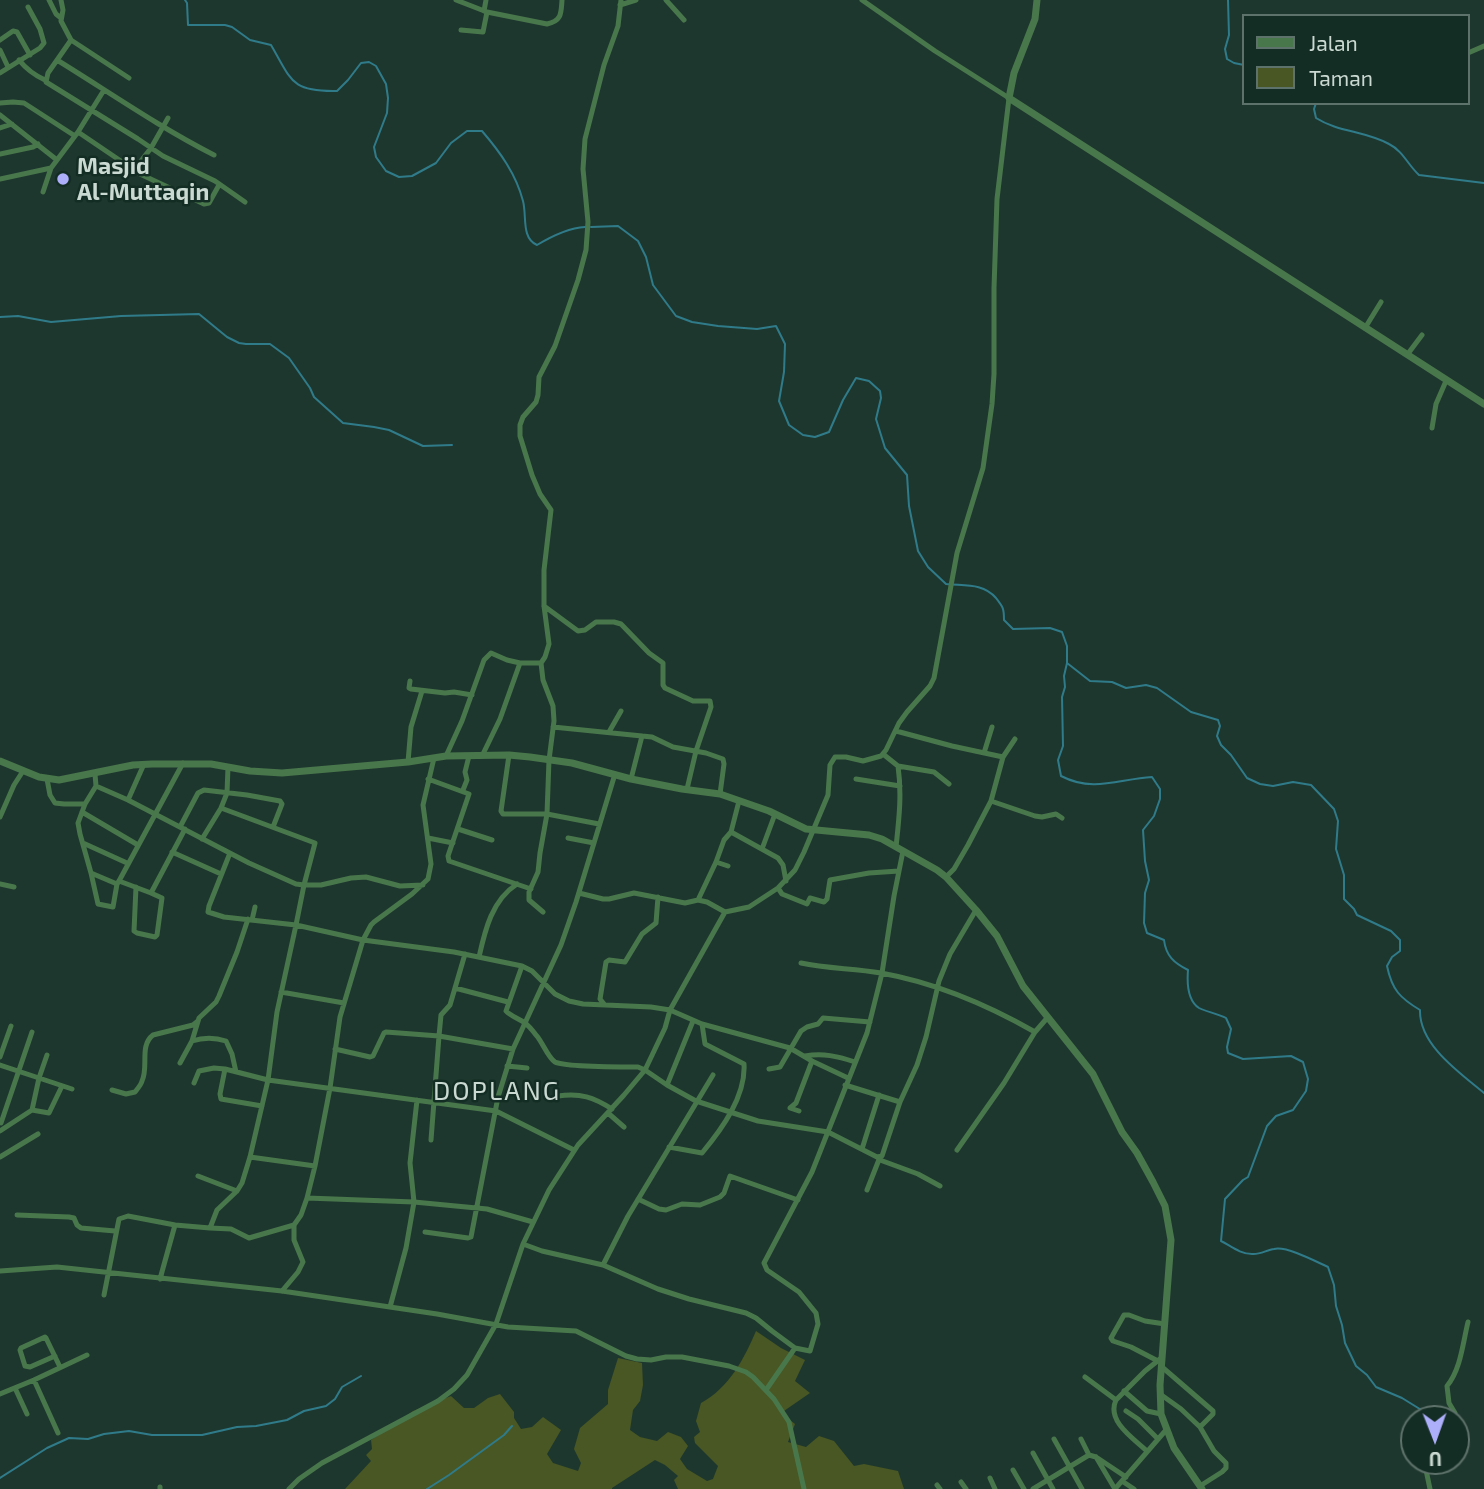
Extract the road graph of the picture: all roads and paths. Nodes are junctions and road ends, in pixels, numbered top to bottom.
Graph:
1 (49, 0) edge
2 (61, 0) edge
3 (456, 0) edge
4 (486, 0) edge
5 (562, 0) edge
6 (636, 0) edge
7 (666, 0) edge
8 (862, 0) edge
9 (1037, 0) edge
10 (621, 2) edge
11 (28, 7) dead end
12 (485, 11) junction
13 (61, 18) junction
14 (684, 20) dead end
15 (461, 30) dead end
16 (0, 40) edge
17 (71, 40) junction
18 (0, 50) edge
19 (30, 55) junction
20 (19, 60) junction
21 (57, 60) junction
22 (8, 67) junction
23 (0, 73) edge
24 (129, 78) dead end
25 (46, 80) junction
26 (104, 90) junction
27 (1009, 98) junction
28 (0, 103) edge
29 (91, 110) junction
30 (0, 115) edge
31 (168, 118) dead end
32 (12, 124) junction
33 (0, 128) edge
34 (163, 128) junction
35 (77, 134) junction
36 (38, 144) junction
37 (150, 148) junction
38 (0, 154) edge
39 (214, 155) dead end
40 (57, 160) junction
41 (51, 168) junction
42 (134, 170) junction
43 (0, 179) edge
44 (219, 185) junction
45 (43, 192) dead end
46 (246, 202) dead end
47 (1381, 302) dead end
48 (1365, 328) junction
49 (1422, 335) dead end
50 (1407, 355) junction
51 (1446, 381) junction
52 (1484, 404) edge
53 (1432, 428) dead end
54 (544, 606) junction
55 (520, 663) junction
56 (541, 663) junction
57 (410, 681) dead end
58 (422, 691) junction
59 (472, 695) junction
60 (621, 711) dead end
61 (553, 727) junction
62 (992, 727) dead end
63 (896, 731) junction
64 (609, 732) junction
65 (642, 736) junction
66 (1015, 739) dead end
67 (696, 751) junction
68 (984, 753) junction
69 (883, 754) junction
70 (509, 755) junction
71 (446, 756) junction
72 (469, 756) junction
73 (482, 756) junction
74 (1003, 757) junction
75 (434, 758) junction
76 (549, 760) junction
77 (0, 761) edge
78 (408, 762) junction
79 (183, 763) junction
80 (144, 764) junction
81 (898, 766) junction
82 (228, 767) junction
83 (23, 771) junction
84 (95, 774) junction
85 (615, 774) junction
86 (47, 779) junction
87 (428, 779) junction
88 (631, 779) junction
89 (856, 779) dead end
90 (949, 784) dead end
91 (96, 786) junction
92 (900, 786) junction
93 (688, 789) junction
94 (463, 790) junction
95 (227, 793) junction
96 (720, 794) junction
97 (128, 800) junction
98 (739, 801) junction
99 (990, 801) junction
100 (85, 804) junction
101 (220, 808) junction
102 (82, 812) junction
103 (154, 813) junction
104 (547, 814) junction
105 (775, 814) junction
106 (0, 817) edge
107 (1062, 818) dead end
108 (599, 824) junction
109 (273, 827) junction
110 (182, 828) junction
111 (458, 829) junction
112 (814, 830) junction
113 (731, 832) junction
114 (428, 838) junction
115 (568, 838) dead end
116 (202, 839) junction
117 (492, 840) dead end
118 (83, 843) junction
119 (453, 843) junction
120 (594, 843) junction
121 (138, 845) junction
122 (762, 849) junction
123 (900, 849) junction
124 (172, 852) junction
125 (230, 853) junction
126 (716, 862) junction
127 (127, 863) junction
128 (728, 866) dead end
129 (900, 871) junction
130 (91, 873) junction
131 (221, 874) junction
132 (946, 877) junction
133 (786, 880) junction
134 (118, 883) junction
135 (0, 884) edge
136 (517, 884) junction
137 (304, 885) junction
138 (422, 885) junction
139 (14, 887) dead end
140 (136, 887) junction
141 (778, 888) junction
142 (531, 889) junction
143 (151, 892) junction
144 (579, 893) junction
145 (658, 897) junction
146 (698, 900) junction
147 (255, 907) dead end
148 (976, 910) junction
149 (543, 912) dead end
150 (725, 912) junction
151 (250, 919) junction
152 (296, 925) junction
153 (363, 940) junction
154 (465, 954) junction
155 (479, 957) junction
156 (801, 962) dead end
157 (522, 967) junction
158 (882, 973) junction
159 (544, 983) junction
160 (938, 986) junction
161 (455, 988) junction
162 (281, 992) junction
163 (509, 1002) junction
164 (344, 1003) junction
165 (606, 1005) junction
166 (670, 1010) junction
167 (1048, 1017) junction
168 (198, 1021) junction
169 (693, 1021) junction
170 (870, 1022) junction
171 (526, 1023) junction
172 (702, 1024) junction
173 (11, 1026) dead end
174 (32, 1032) dead end
175 (1035, 1032) junction
176 (439, 1036) junction
177 (192, 1041) junction
178 (790, 1048) junction
179 (335, 1049) junction
180 (513, 1049) junction
181 (47, 1055) dead end
182 (805, 1056) junction
183 (0, 1057) edge
184 (812, 1061) junction
185 (855, 1062) junction
186 (180, 1063) dead end
187 (0, 1065) edge
188 (508, 1066) junction
189 (527, 1068) dead end
190 (225, 1069) junction
191 (769, 1069) dead end
192 (645, 1070) junction
193 (18, 1071) junction
194 (236, 1072) junction
195 (713, 1075) dead end
196 (39, 1078) junction
197 (268, 1080) junction
198 (847, 1082) junction
199 (194, 1083) dead end
200 (667, 1085) junction
201 (62, 1086) junction
202 (330, 1088) junction
203 (72, 1089) dead end
204 (112, 1090) dead end
205 (879, 1095) junction
206 (558, 1096) dead end
207 (417, 1100) junction
208 (698, 1101) junction
209 (434, 1102) junction
210 (900, 1102) junction
211 (262, 1106) junction
212 (32, 1110) junction
213 (496, 1111) junction
214 (610, 1111) junction
215 (730, 1113) junction
216 (1, 1123) edge
217 (9, 1125) junction
218 (792, 1126) junction
219 (624, 1127) dead end
220 (0, 1131) edge
221 (828, 1132) junction
222 (38, 1134) dead end
223 (431, 1140) dead end
224 (668, 1147) junction
225 (862, 1149) junction
226 (574, 1150) junction
227 (957, 1150) dead end
228 (0, 1157) edge
229 (250, 1157) junction
230 (880, 1158) junction
231 (315, 1166) junction
232 (198, 1176) dead end
233 (940, 1186) dead end
234 (867, 1190) dead end
235 (237, 1191) junction
236 (307, 1198) junction
237 (638, 1199) junction
238 (797, 1200) junction
239 (414, 1202) junction
240 (477, 1208) junction
241 (17, 1215) dead end
242 (533, 1222) junction
243 (175, 1225) junction
244 (294, 1225) junction
245 (210, 1228) junction
246 (115, 1231) junction
247 (425, 1232) dead end
248 (523, 1244) junction
249 (603, 1265) junction
250 (0, 1271) edge
251 (108, 1273) junction
252 (160, 1279) junction
253 (282, 1292) junction
254 (104, 1295) dead end
255 (390, 1307) junction
256 (1468, 1322) dead end
257 (496, 1324) junction
258 (1165, 1324) junction
259 (795, 1348) junction
260 (87, 1355) dead end
261 (55, 1356) junction
262 (1161, 1362) junction
263 (60, 1367) junction
264 (1085, 1377) dead end
265 (34, 1380) junction
266 (15, 1388) junction
267 (766, 1390) junction
268 (1124, 1391) junction
269 (0, 1394) edge
270 (1160, 1394) junction
271 (1115, 1400) junction
272 (1451, 1405) edge
273 (1126, 1411) dead end
274 (1161, 1413) junction
275 (27, 1414) dead end
276 (1200, 1427) junction
277 (1166, 1430) junction
278 (58, 1433) dead end
279 (1081, 1438) dead end
280 (1054, 1439) dead end
281 (1158, 1439) junction
282 (1147, 1451) junction
283 (1033, 1453) dead end
284 (1092, 1456) junction
285 (1068, 1467) junction
286 (1013, 1470) dead end
287 (990, 1478) dead end
288 (1124, 1479) junction
289 (1048, 1480) junction
290 (961, 1482) dead end
291 (1201, 1487) edge
292 (289, 1489) edge
293 (804, 1489) edge
294 (966, 1489) edge
295 (996, 1489) edge
296 (1024, 1489) edge
297 (1033, 1489) edge
298 (1053, 1489) edge
299 (1082, 1489) edge
300 (1134, 1489) edge

1 - 13 street
2 - 13 street
3 - 12 street
4 - 12 street
5 - 12 street
6 - 10 street
7 - 14 street
8 - 27 street
9 - 27 street
10 - 54 street
11 - 19 street
12 - 15 street
13 - 17 street
16 - 19 street
17 - 21 street
17 - 24 street
18 - 22 street
19 - 20 street
20 - 22 street
20 - 25 street
21 - 25 street
21 - 26 street
22 - 23 street
25 - 29 street
26 - 29 street
26 - 34 street
27 - 48 street
27 - 63 street
28 - 35 street
29 - 35 street
29 - 37 street
30 - 32 street
31 - 34 street
32 - 33 street
32 - 36 street
34 - 37 street
34 - 39 street
35 - 40 street
35 - 42 street
36 - 38 street
36 - 40 street
37 - 42 street
37 - 44 street
40 - 41 street
41 - 43 street
41 - 45 street
42 - 44 street
44 - 46 street
47 - 48 street
48 - 50 street
49 - 50 street
50 - 51 street
51 - 52 street
51 - 53 street
54 - 56 street
54 - 67 street
55 - 56 street
55 - 59 street
55 - 73 street
56 - 61 street
57 - 58 street
58 - 59 street
58 - 78 street
59 - 71 street
60 - 64 street
61 - 64 street
61 - 76 street
62 - 68 street
63 - 68 street
63 - 69 street
64 - 65 street
65 - 67 street
65 - 88 street
66 - 74 street
67 - 93 street
67 - 96 street
68 - 74 street
69 - 81 street
69 - 112 street
70 - 73 street
70 - 76 street
70 - 104 street
71 - 72 street
71 - 75 street
72 - 73 street
72 - 94 street
74 - 99 street
75 - 78 street
75 - 87 street
76 - 85 street
76 - 104 street
77 - 83 street
78 - 82 street
79 - 80 street
79 - 82 street
79 - 103 street
80 - 84 street
80 - 97 street
81 - 90 street
81 - 92 street
82 - 95 street
83 - 86 street
83 - 106 street
84 - 86 street
84 - 91 street
85 - 88 street
85 - 108 street
86 - 100 street
87 - 94 street
87 - 114 street
88 - 93 street
89 - 92 street
91 - 97 street
91 - 100 street
92 - 123 street
93 - 96 street
94 - 111 street
95 - 101 street
95 - 109 street
95 - 110 street
96 - 98 street
97 - 103 street
98 - 105 street
98 - 113 street
99 - 107 street
99 - 132 street
100 - 102 street
101 - 109 street
101 - 116 street
102 - 118 street
102 - 121 street
103 - 110 street
103 - 121 street
104 - 108 street
104 - 142 street
105 - 112 street
105 - 122 street
108 - 120 street
109 - 137 street
110 - 116 street
110 - 124 street
111 - 117 street
111 - 119 street
112 - 123 street
112 - 133 street
113 - 122 street
113 - 126 street
114 - 119 street
114 - 138 street
115 - 120 street
116 - 125 street
118 - 127 street
118 - 130 street
119 - 136 street
120 - 144 street
121 - 127 street
122 - 133 street
123 - 129 street
123 - 132 street
124 - 131 street
124 - 143 street
125 - 131 street
125 - 137 street
126 - 128 street
126 - 146 street
127 - 134 street
129 - 141 street
129 - 158 street
130 - 134 street
130 - 134 street
131 - 151 street
132 - 148 street
133 - 141 street
134 - 140 street
135 - 139 street
136 - 142 street
136 - 155 street
137 - 138 street
137 - 152 street
138 - 153 street
140 - 143 street
140 - 143 street
141 - 150 street
142 - 149 street
144 - 145 street
144 - 159 street
145 - 146 street
145 - 165 street
146 - 150 street
147 - 151 street
148 - 160 street
148 - 167 street
150 - 166 street
151 - 152 street
151 - 168 street
152 - 153 street
152 - 162 street
153 - 154 street
153 - 164 street
154 - 155 street
154 - 161 street
155 - 157 street
156 - 158 street
157 - 159 street
157 - 163 street
158 - 160 street
158 - 170 street
159 - 165 street
159 - 171 street
160 - 175 street
160 - 210 street
161 - 163 street
161 - 176 street
162 - 164 street
162 - 197 street
163 - 171 street
164 - 179 street
165 - 166 street
166 - 169 street
166 - 192 street
167 - 175 street
167 - 258 street
168 - 177 street
168 - 204 street
169 - 172 street
169 - 200 street
170 - 178 street
170 - 185 street
171 - 180 street
171 - 192 street
172 - 178 street
172 - 215 street
173 - 183 street
174 - 193 street
175 - 227 street
176 - 179 street
176 - 180 street
176 - 209 street
177 - 186 street
177 - 194 street
178 - 182 street
178 - 191 street
179 - 202 street
180 - 188 street
181 - 196 street
182 - 184 street
182 - 185 street
184 - 198 street
184 - 218 street
185 - 198 street
187 - 193 street
188 - 189 street
188 - 213 street
190 - 194 street
190 - 199 street
190 - 211 street
192 - 200 street
192 - 214 street
193 - 196 street
193 - 216 street
194 - 197 street
195 - 208 street
196 - 201 street
196 - 212 street
197 - 202 street
197 - 211 street
198 - 205 street
198 - 221 street
200 - 208 street
201 - 203 street
201 - 212 street
202 - 207 street
202 - 231 street
205 - 210 street
205 - 225 street
206 - 214 street
207 - 209 street
207 - 239 street
208 - 215 street
208 - 224 street
209 - 213 street
209 - 223 street
210 - 230 street
211 - 229 street
212 - 217 street
213 - 226 street
213 - 240 street
214 - 219 street
214 - 226 street
215 - 218 street
215 - 224 street
216 - 217 street
217 - 220 street
218 - 221 street
221 - 225 street
221 - 238 street
222 - 228 street
224 - 237 street
225 - 230 street
226 - 242 street
229 - 231 street
229 - 235 street
230 - 233 street
230 - 234 street
231 - 236 street
232 - 235 street
235 - 245 street
236 - 239 street
236 - 244 street
237 - 238 street
237 - 249 street
238 - 259 street
239 - 240 street
239 - 255 street
240 - 242 street
240 - 247 street
241 - 246 street
242 - 248 street
243 - 245 street
243 - 246 street
243 - 252 street
244 - 245 street
244 - 253 street
246 - 251 street
248 - 249 street
248 - 257 street
249 - 259 street
250 - 251 street
251 - 252 street
251 - 254 street
252 - 253 street
253 - 255 street
255 - 257 street
256 - 272 street
257 - 267 street
257 - 292 street
258 - 262 street
258 - 262 street
259 - 267 street
260 - 263 street
261 - 261 street
261 - 263 street
262 - 268 street
262 - 270 street
262 - 276 street
263 - 265 street
264 - 271 street
265 - 266 street
265 - 278 street
266 - 269 street
266 - 275 street
267 - 293 street
268 - 271 street
268 - 274 street
270 - 274 street
270 - 276 street
271 - 282 street
273 - 281 street
274 - 277 street
276 - 291 street
277 - 281 street
277 - 291 street
279 - 284 street
280 - 285 street
281 - 282 street
282 - 288 street
283 - 289 street
284 - 285 street
284 - 288 street
284 - 288 street
285 - 289 street
285 - 299 street
286 - 296 street
287 - 295 street
288 - 300 street
289 - 297 street
289 - 298 street
290 - 294 street

